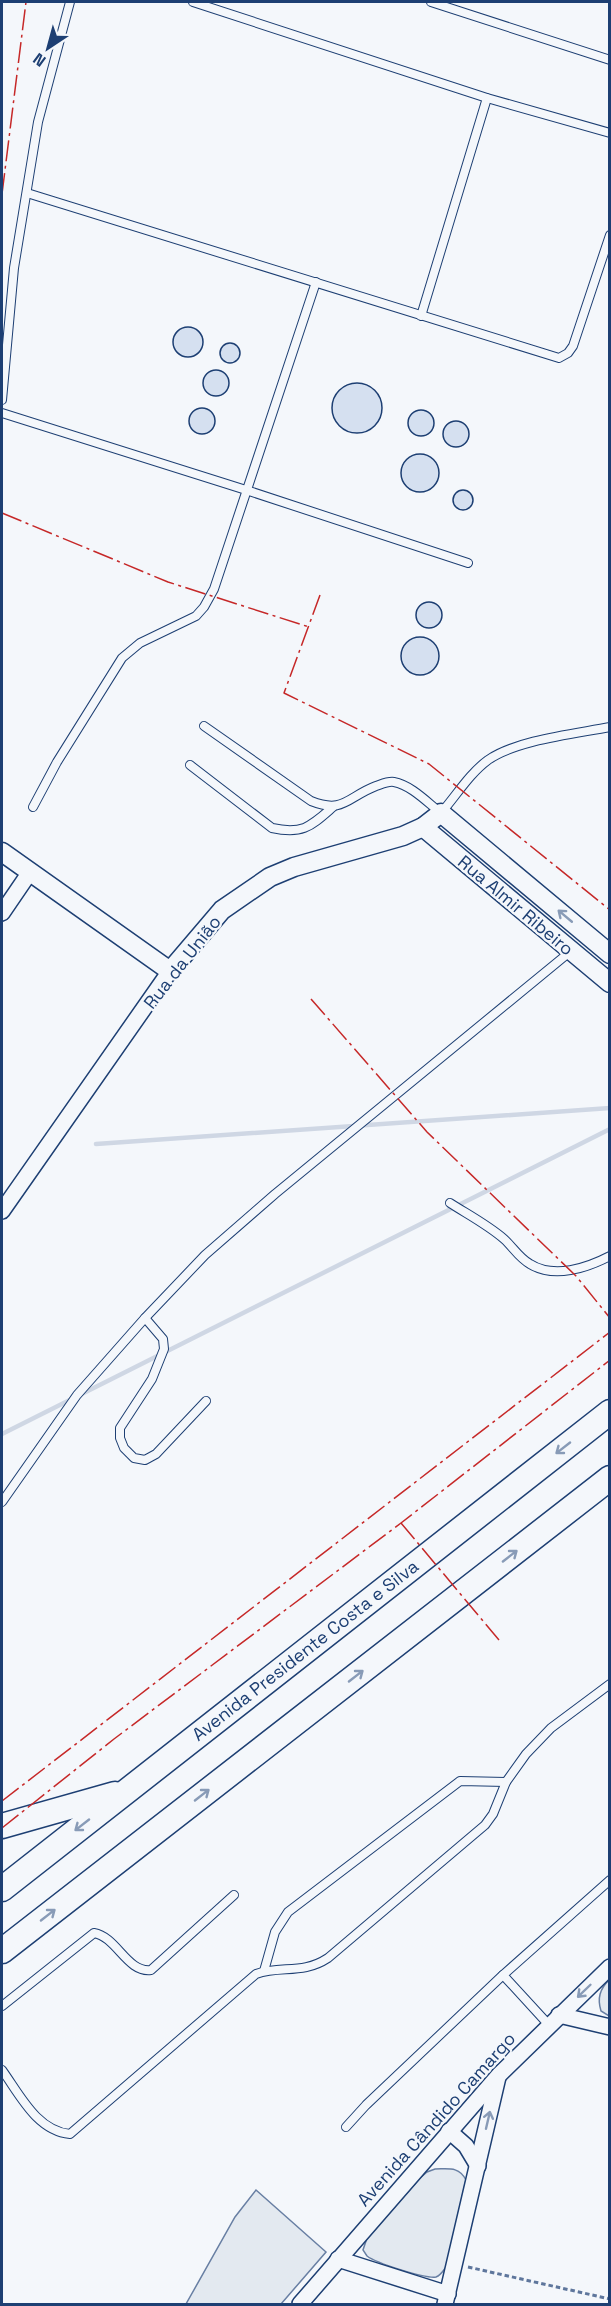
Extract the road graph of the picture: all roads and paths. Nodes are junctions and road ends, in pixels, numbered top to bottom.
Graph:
1 (70, 2) edge
2 (193, 2) edge
3 (431, 2) edge
4 (609, 60) edge
5 (487, 98) junction
6 (609, 133) edge
7 (27, 193) junction
8 (609, 235) edge
9 (316, 282) junction
10 (421, 316) junction
11 (2, 400) edge
12 (2, 413) edge
13 (246, 490) junction
14 (468, 564) dead end
15 (204, 726) dead end
16 (609, 727) edge
17 (190, 765) dead end
18 (33, 807) dead end
19 (333, 807) junction
20 (441, 813) junction
21 (423, 827) junction
22 (2, 852) edge
23 (30, 872) junction
24 (2, 913) edge
25 (572, 951) junction
26 (609, 954) edge
27 (170, 971) junction
28 (609, 983) edge
29 (450, 1203) dead end
30 (2, 1211) edge
31 (609, 1256) edge
32 (145, 1318) junction
33 (206, 1401) dead end
34 (609, 1412) edge
35 (609, 1478) edge
36 (2, 1502) edge
37 (609, 1684) edge
38 (506, 1782) junction
39 (128, 1789) junction
40 (2, 1826) edge
41 (609, 1880) edge
42 (2, 1889) edge
43 (234, 1894) dead end
44 (2, 1951) edge
45 (609, 1967) edge
46 (264, 1971) junction
47 (503, 1975) junction
48 (2, 2006) edge
49 (554, 2019) junction
50 (609, 2026) edge
51 (2, 2070) edge
52 (499, 2075) junction
53 (346, 2127) dead end
54 (449, 2131) junction
55 (478, 2166) junction
56 (338, 2259) junction
57 (455, 2264) junction
58 (447, 2299) edge
59 (609, 2299) edge
60 (300, 2304) edge

1 - 7 lane
2 - 5 lane
3 - 4 lane
5 - 6 lane
5 - 10 lane
7 - 9 lane
7 - 11 lane
8 - 10 lane
9 - 10 lane
9 - 13 lane
12 - 13 lane
13 - 14 lane
13 - 18 lane
15 - 19 lane
16 - 20 lane
17 - 19 lane
19 - 20 lane
20 - 21 street, Rua da União
26 -> 20 street, Rua Almir Ribeiro
21 - 25 street, Rua Almir Ribeiro
21 - 27 street, Rua da União
22 - 23 street
23 - 24 street
23 - 27 street
25 - 28 street, Rua Almir Ribeiro
25 - 32 lane
27 - 30 street, Rua da União
29 - 31 lane
32 - 33 lane
32 - 36 lane
34 -> 39 highway, Avenida Presidente Costa e Silva
44 -> 35 highway
37 - 38 lane
38 - 46 lane
38 - 46 lane
39 - 40 highway
39 -> 42 highway, Avenida Presidente Costa e Silva
41 - 47 lane
43 - 48 lane
45 -> 49 street, Avenida Cândido Camargo
46 - 51 lane
47 - 49 lane
47 - 53 lane
49 - 50 street
49 - 52 street, Avenida Cândido Camargo
52 - 54 street, Avenida Cândido Camargo
55 -> 52 street
54 - 55 street
54 - 56 street, Avenida Cândido Camargo
55 - 57 street
56 - 58 street
56 - 60 street, Avenida Cândido Camargo
57 - 58 street
57 - 59 path

